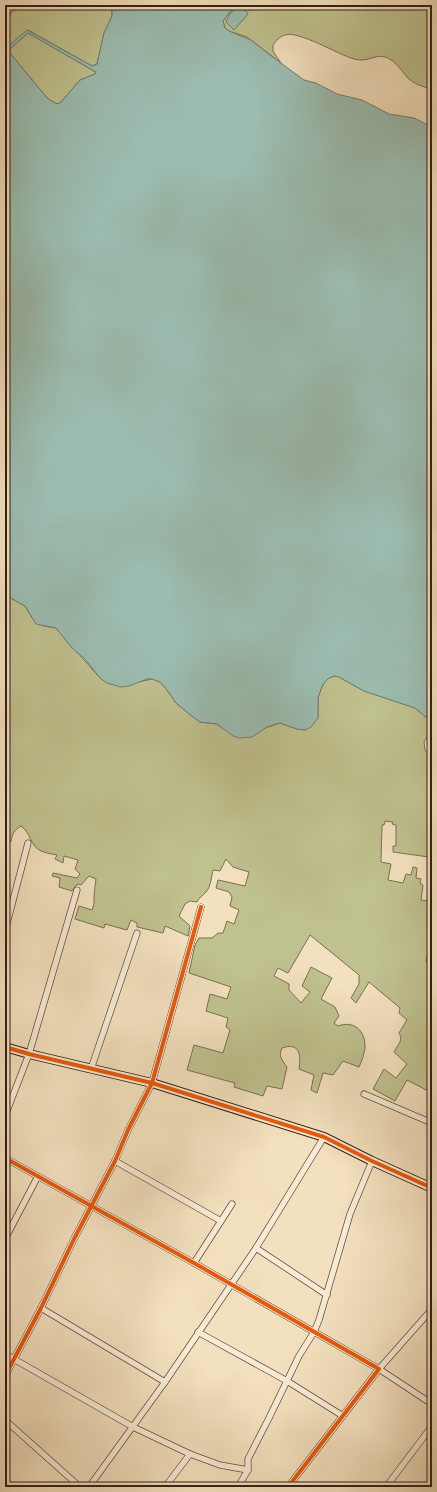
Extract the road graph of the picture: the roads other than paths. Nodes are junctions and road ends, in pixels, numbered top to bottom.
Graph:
1 (28, 843) dead end
2 (77, 890) dead end
3 (201, 907) dead end
4 (5, 931) edge
5 (137, 933) dead end
6 (5, 1047) edge
7 (29, 1054) junction
8 (91, 1069) junction
9 (152, 1083) junction
10 (364, 1094) dead end
11 (6, 1114) edge
12 (432, 1123) edge
13 (324, 1137) junction
14 (5, 1158) edge
15 (115, 1161) junction
16 (372, 1161) junction
17 (38, 1178) junction
18 (432, 1188) edge
19 (232, 1204) dead end
20 (90, 1206) junction
21 (221, 1221) junction
22 (5, 1239) edge
23 (256, 1248) junction
24 (194, 1263) junction
25 (231, 1285) junction
26 (327, 1295) junction
27 (41, 1308) junction
28 (432, 1309) edge
29 (198, 1332) junction
30 (314, 1332) junction
31 (5, 1354) edge
32 (14, 1359) junction
33 (379, 1369) junction
34 (5, 1376) edge
35 (287, 1380) junction
36 (165, 1382) junction
37 (432, 1404) edge
38 (343, 1416) junction
39 (5, 1420) edge
40 (432, 1426) edge
41 (134, 1427) junction
42 (190, 1454) junction
43 (248, 1470) junction
44 (80, 1487) edge
45 (89, 1487) edge
46 (165, 1487) edge
47 (238, 1487) edge
48 (288, 1487) edge
49 (386, 1487) edge

1 - 4 street
2 - 7 street
3 - 9 street
5 - 8 street
6 - 7 street
7 - 8 street
7 - 11 street
8 - 9 street
9 - 13 street
9 - 15 street
10 - 12 street
13 - 16 street
13 - 23 street
14 - 17 street
15 - 20 street
15 - 21 street
16 - 18 street
16 - 26 street
17 - 20 street
17 - 22 street
19 - 21 street
20 - 24 street
20 - 27 street
21 - 24 street
23 - 25 street
23 - 26 street
24 - 25 street
25 - 29 street
25 - 30 street
26 - 30 street
27 - 32 street
27 - 36 street
28 - 33 street
29 - 35 street
29 - 36 street
30 - 33 street
30 - 35 street
31 - 32 street
32 - 34 street
32 - 41 street
33 - 37 street
33 - 38 street
35 - 38 street
35 - 43 street
36 - 41 street
38 - 48 street
39 - 44 street
40 - 49 street
41 - 42 street
41 - 45 street
42 - 43 street
42 - 46 street
43 - 47 street

